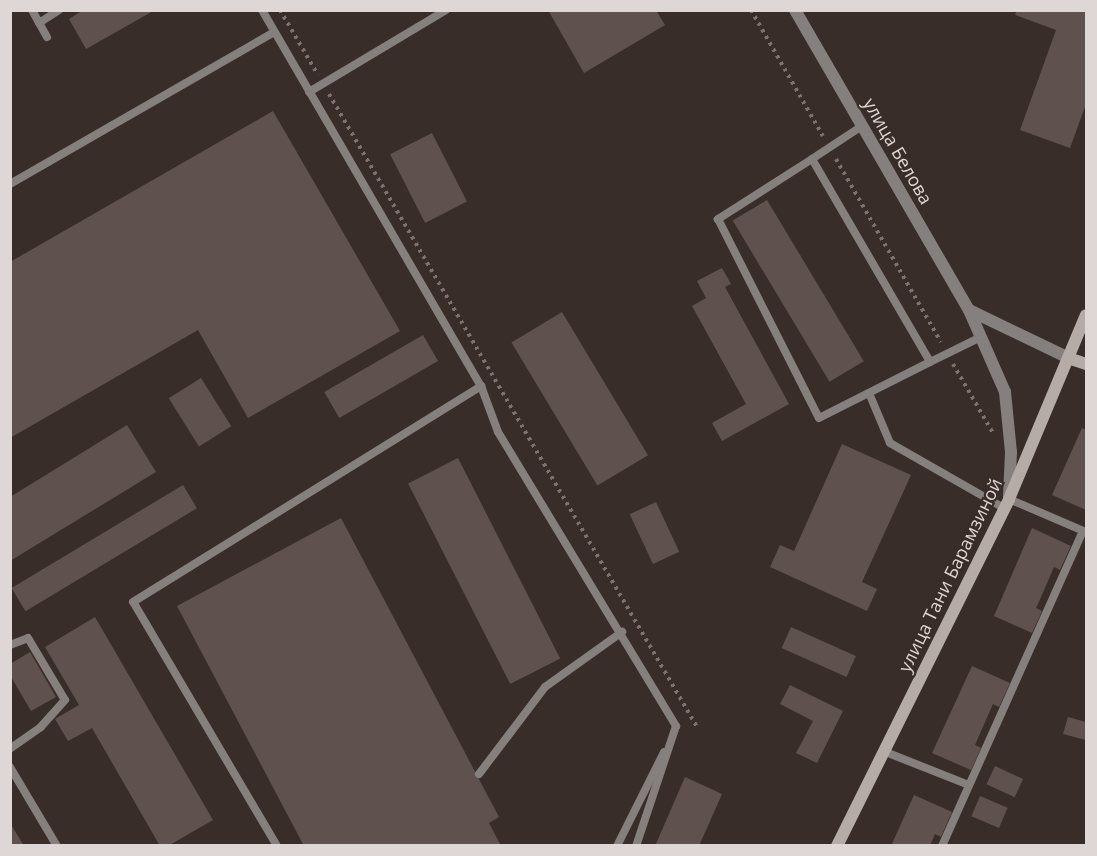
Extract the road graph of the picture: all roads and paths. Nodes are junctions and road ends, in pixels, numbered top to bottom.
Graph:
1 (32, 10) edge
2 (59, 10) edge
3 (262, 10) edge
4 (280, 10) edge
5 (446, 10) edge
6 (751, 10) edge
7 (795, 10) edge
8 (39, 23) junction
9 (274, 32) junction
10 (47, 37) dead end
11 (323, 84) junction
12 (309, 92) junction
13 (862, 126) junction
14 (829, 147) junction
15 (812, 159) junction
16 (10, 184) edge
17 (969, 310) junction
18 (1086, 315) edge
19 (981, 337) junction
20 (947, 354) junction
21 (1071, 359) junction
22 (930, 362) junction
23 (1086, 364) edge
24 (481, 386) junction
25 (869, 393) junction
26 (995, 436) dead end
27 (1007, 503) junction
28 (1085, 532) edge
29 (622, 632) junction
30 (10, 645) edge
31 (676, 726) junction
32 (698, 728) dead end
33 (10, 749) edge
34 (883, 751) junction
35 (10, 767) edge
36 (479, 774) dead end
37 (969, 785) junction
38 (57, 846) edge
39 (277, 846) edge
40 (617, 846) edge
41 (636, 846) edge
42 (837, 846) edge
43 (942, 846) edge

1 - 8 lane
2 - 8 lane
3 - 9 lane
4 - 11 path
5 - 11 lane
6 - 14 path
7 - 13 street, улица Белова
8 - 10 lane
9 - 12 lane
9 - 16 lane
11 - 12 lane
11 - 32 path
12 - 24 lane
13 - 14 lane
13 - 17 street, улица Белова
14 - 15 lane
14 - 20 path
15 - 22 lane
15 - 25 lane
17 - 19 street, улица Белова
17 - 21 street
18 - 21 street, улица Тани Барамзиной
19 - 20 lane
19 - 27 street, улица Белова
20 - 22 lane
20 - 26 path
21 - 23 street
21 - 27 street, улица Тани Барамзиной
22 - 25 lane
24 - 29 lane
24 - 39 lane
25 - 27 lane
27 - 28 lane
27 - 34 street, улица Тани Барамзиной
28 - 37 lane
29 - 31 lane
29 - 36 lane
30 - 33 lane
31 - 40 lane
31 - 41 lane
34 - 37 lane
34 - 42 street, улица Тани Барамзиной
35 - 38 lane
37 - 43 lane

